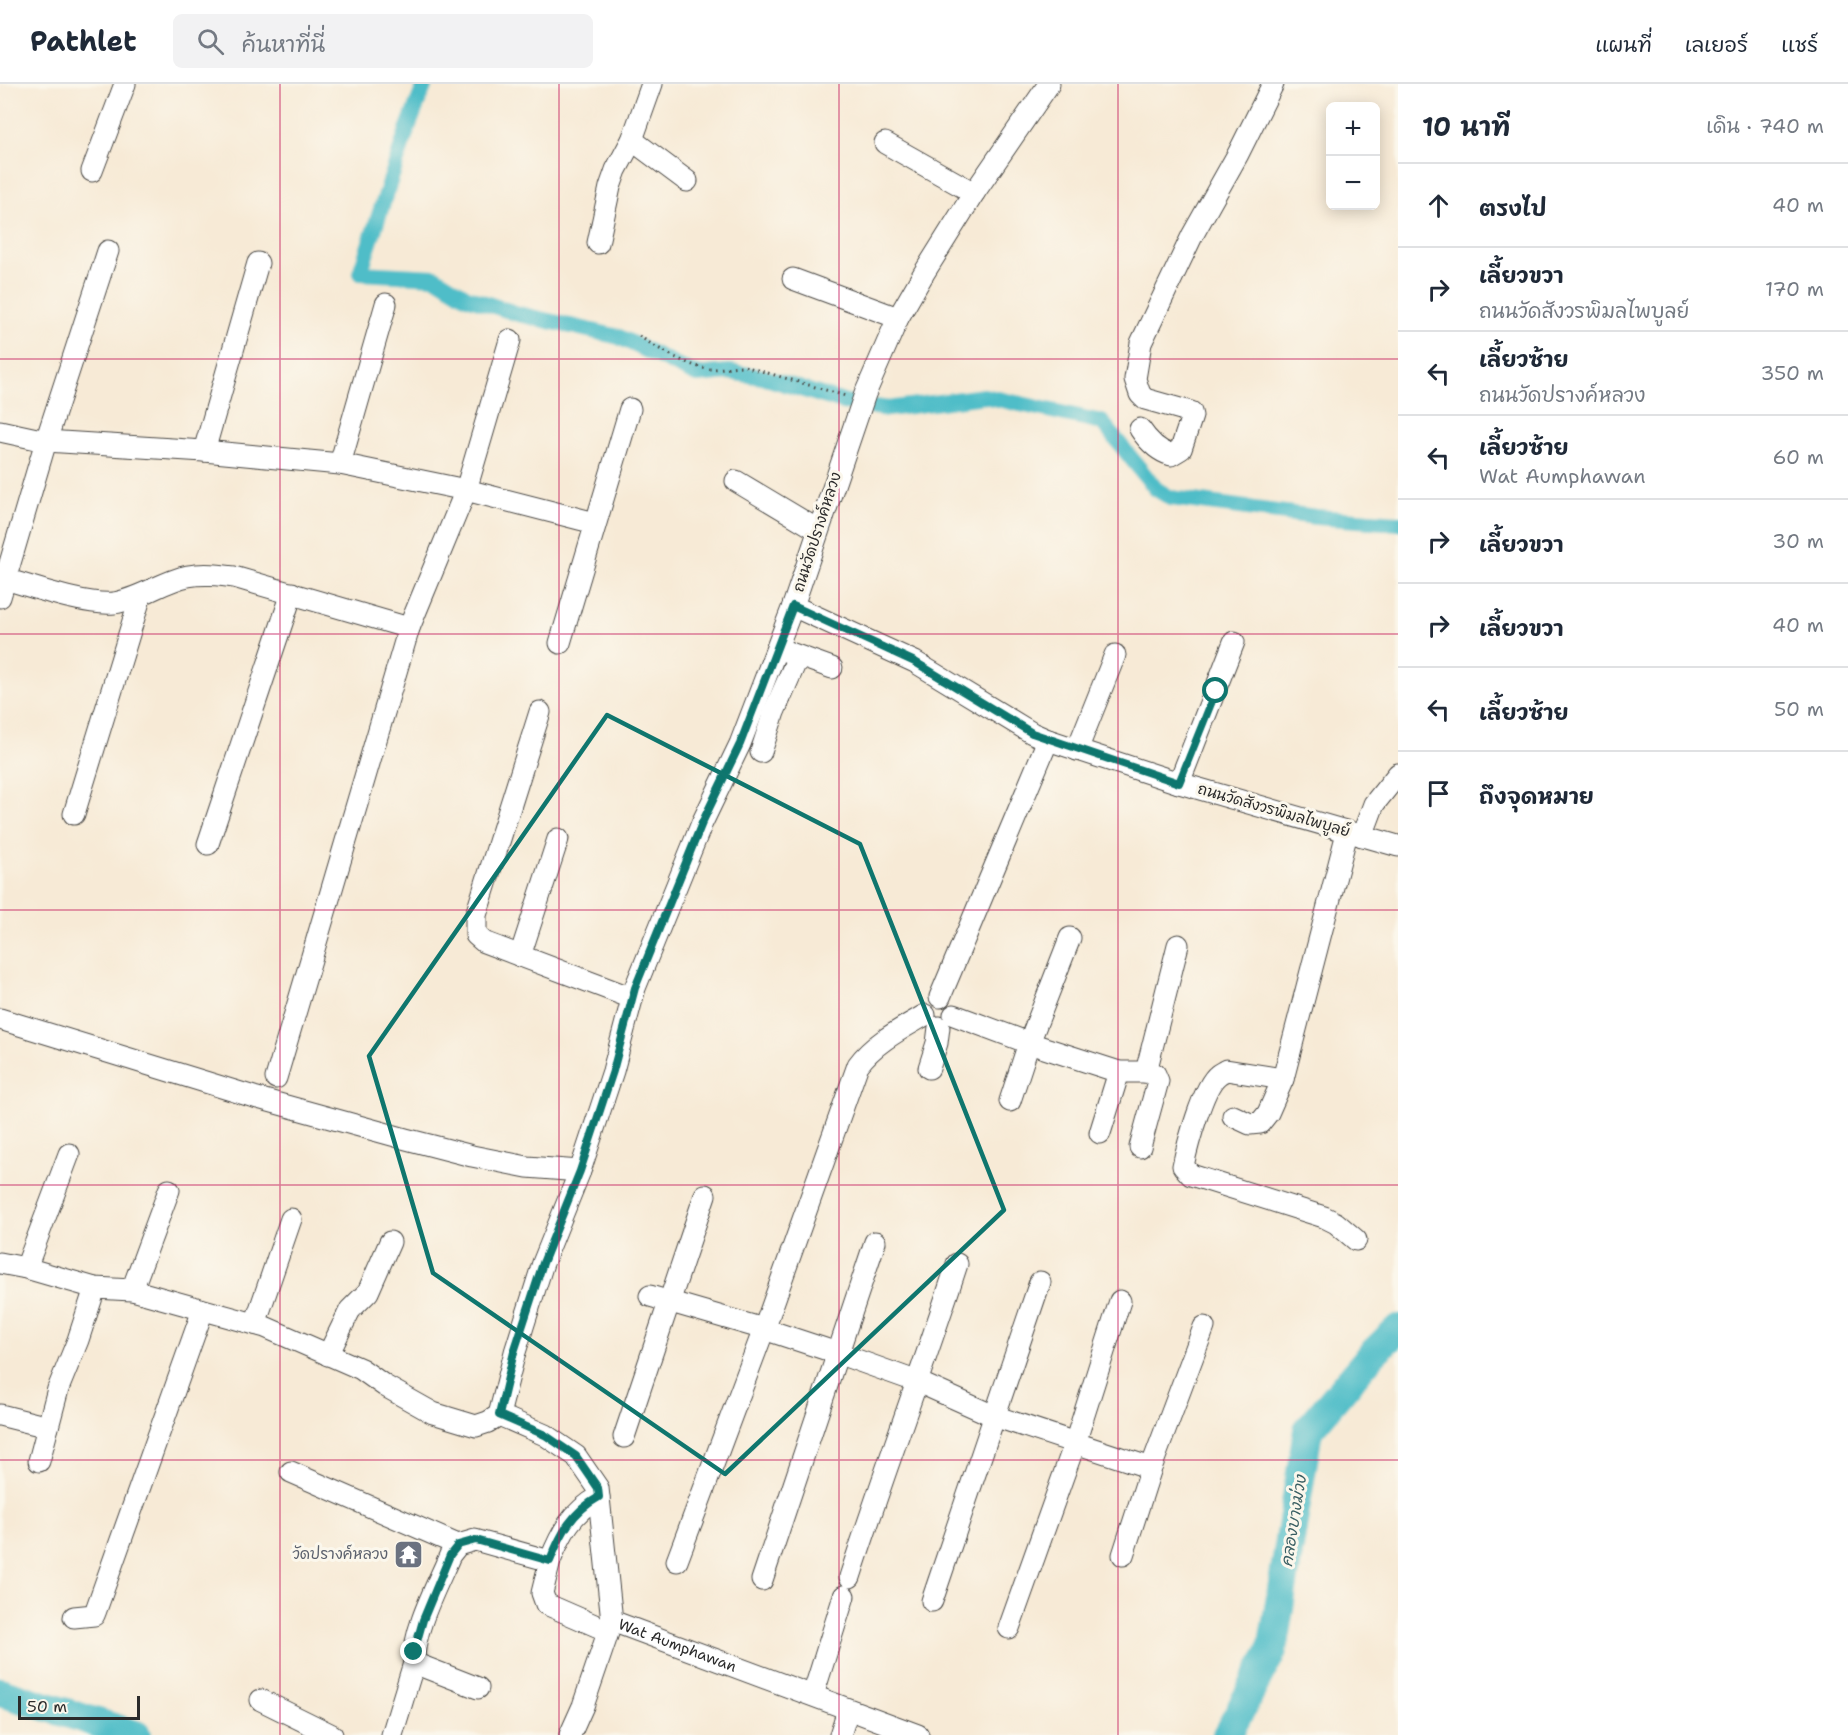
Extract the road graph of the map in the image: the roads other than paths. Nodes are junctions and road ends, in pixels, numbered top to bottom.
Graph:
1 (125, 84) edge
2 (652, 84) edge
3 (1049, 84) edge
4 (1273, 84) edge
5 (632, 140) junction
6 (885, 143) dead end
7 (92, 171) dead end
8 (687, 181) dead end
9 (974, 193) junction
10 (598, 243) dead end
11 (108, 251) dead end
12 (258, 263) dead end
13 (793, 279) dead end
14 (386, 304) dead end
15 (898, 318) junction
16 (510, 340) dead end
17 (630, 409) dead end
18 (1140, 429) dead end
19 (0, 431) edge
20 (46, 441) junction
21 (204, 452) junction
22 (340, 464) junction
23 (736, 481) dead end
24 (466, 490) junction
25 (595, 523) junction
26 (818, 530) junction
27 (3, 588) edge
28 (292, 594) junction
29 (141, 595) junction
30 (793, 606) junction
31 (409, 628) junction
32 (1234, 642) dead end
33 (560, 643) dead end
34 (776, 648) junction
35 (1115, 655) dead end
36 (798, 657) junction
37 (832, 668) dead end
38 (540, 712) dead end
39 (1048, 740) junction
40 (1077, 750) junction
41 (760, 752) dead end
42 (1398, 774) edge
43 (1179, 783) junction
44 (74, 814) dead end
45 (1355, 834) junction
46 (558, 839) dead end
47 (208, 844) dead end
48 (1398, 846) edge
49 (1070, 938) dead end
50 (1178, 945) dead end
51 (520, 956) junction
52 (632, 998) junction
53 (0, 1019) edge
54 (940, 1019) junction
55 (1029, 1043) junction
56 (929, 1068) dead end
57 (1146, 1071) junction
58 (1119, 1072) junction
59 (276, 1078) dead end
60 (1284, 1079) junction
61 (1010, 1101) dead end
62 (1233, 1116) dead end
63 (1100, 1133) dead end
64 (1140, 1147) dead end
65 (69, 1154) dead end
66 (580, 1171) junction
67 (169, 1190) dead end
68 (705, 1195) dead end
69 (291, 1219) dead end
70 (1356, 1240) dead end
71 (390, 1242) dead end
72 (875, 1242) dead end
73 (957, 1264) dead end
74 (1, 1266) edge
75 (26, 1268) junction
76 (1040, 1282) dead end
77 (95, 1288) junction
78 (132, 1290) junction
79 (659, 1299) junction
80 (1120, 1301) dead end
81 (203, 1310) junction
82 (255, 1324) junction
83 (1204, 1327) dead end
84 (764, 1329) junction
85 (837, 1353) junction
86 (328, 1355) junction
87 (918, 1382) junction
88 (499, 1415) junction
89 (994, 1416) junction
90 (1, 1419) edge
91 (48, 1426) junction
92 (624, 1437) dead end
93 (1075, 1443) junction
94 (39, 1461) dead end
95 (1151, 1468) junction
96 (291, 1472) dead end
97 (599, 1497) junction
98 (458, 1545) junction
99 (1123, 1555) dead end
100 (550, 1561) junction
101 (677, 1562) dead end
102 (762, 1580) dead end
103 (932, 1601) dead end
104 (74, 1617) dead end
105 (610, 1626) junction
106 (1009, 1628) dead end
107 (414, 1663) junction
108 (478, 1688) dead end
109 (813, 1695) junction
110 (261, 1700) dead end
111 (848, 1710) junction
112 (305, 1730) edge
113 (332, 1735) edge
114 (392, 1735) edge
115 (570, 1735) edge
116 (840, 1735) edge
117 (918, 1735) edge

1 - 7 street
2 - 5 street
3 - 9 street, ถนนวัดปรางค์หลวง
4 - 18 street
5 - 8 street
5 - 10 street
6 - 9 street
9 - 15 street, ถนนวัดปรางค์หลวง
11 - 20 street
12 - 21 street
13 - 15 street
14 - 22 street
15 - 26 street, ถนนวัดปรางค์หลวง
16 - 24 street
17 - 25 street
19 - 20 street
20 - 21 street
20 - 27 street
21 - 22 street
22 - 24 street
23 - 26 street
24 - 25 street
24 - 31 street
25 - 33 street
26 - 30 street, ถนนวัดปรางค์หลวง
27 - 29 street
28 - 29 street
28 - 31 street
28 - 47 street
29 - 44 street
30 - 34 street, ถนนวัดปรางค์หลวง
30 - 39 street, ถนนวัดสังวรพิมลไพบูลย์
31 - 59 street
32 - 43 street
34 - 36 street
34 - 52 street, ถนนวัดปรางค์หลวง
35 - 40 street
36 - 37 street
36 - 41 street
38 - 51 street
39 - 40 street, ถนนวัดสังวรพิมลไพบูลย์
39 - 54 street
40 - 43 street, ถนนวัดสังวรพิมลไพบูลย์
42 - 45 street
43 - 45 street, ถนนวัดสังวรพิมลไพบูลย์
45 - 48 street, ถนนวัดสังวรพิมลไพบูลย์
45 - 60 street
46 - 51 street
49 - 55 street
50 - 57 street
51 - 52 street
52 - 66 street, ถนนวัดปรางค์หลวง
53 - 66 street
54 - 55 street
54 - 56 street
54 - 84 street
55 - 58 street
55 - 61 street
57 - 58 street
57 - 64 street
58 - 63 street
60 - 62 street
60 - 70 street
65 - 75 street
66 - 88 street, ถนนวัดปรางค์หลวง
67 - 78 street
68 - 79 street
69 - 82 street
71 - 86 street
72 - 85 street
73 - 87 street
74 - 75 street
75 - 77 street
76 - 89 street
77 - 78 street
77 - 91 street
78 - 81 street
79 - 84 street
79 - 92 street
80 - 93 street
81 - 82 street
81 - 104 street
82 - 86 street
83 - 95 street
84 - 85 street
84 - 101 street
85 - 87 street
85 - 102 street
86 - 88 street
87 - 89 street
87 - 109 street
88 - 97 street, Wat Aumphawan
89 - 93 street
89 - 103 street
90 - 91 street
91 - 94 street
93 - 95 street
93 - 106 street
95 - 99 street
96 - 98 street
97 - 100 street
97 - 105 street, Wat Aumphawan
98 - 100 street
98 - 107 street
100 - 105 street
105 - 109 street, Wat Aumphawan
105 - 115 street
107 - 108 street
107 - 114 street
109 - 111 street, Wat Aumphawan
110 - 112 street
111 - 116 street
111 - 117 street, Wat Aumphawan
112 - 113 street

